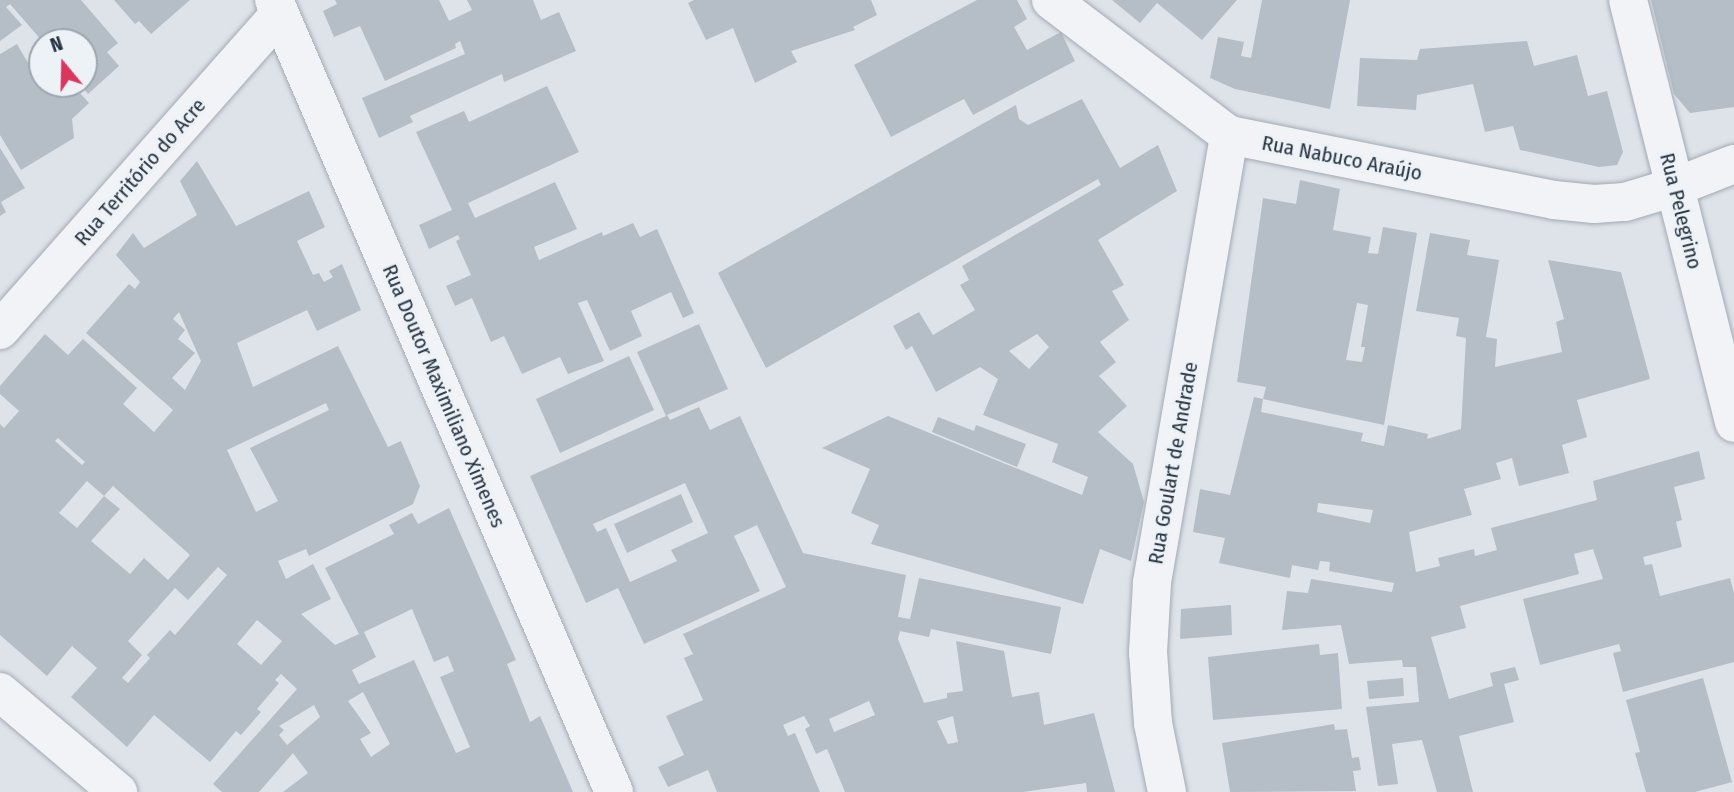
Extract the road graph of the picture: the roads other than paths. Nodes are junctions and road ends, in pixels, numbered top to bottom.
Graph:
1 (1051, 0) edge
2 (1628, 0) edge
3 (277, 7) edge
4 (1229, 135) junction
5 (1734, 164) edge
6 (1675, 187) junction
7 (0, 330) edge
8 (1734, 423) edge
9 (0, 692) edge
10 (118, 792) edge
11 (614, 792) edge
12 (1167, 792) edge

1 - 4 street, Rua Nabuco Araújo
2 - 6 street, Rua Pelegrino
3 - 7 street, Rua Território do Acre
3 - 11 street, Rua Doutor Maximiliano Ximenes
4 - 6 street, Rua Nabuco Araújo
4 - 12 street, Rua Goulart de Andrade
5 - 6 street, Rua Nabuco Araújo
6 - 8 street, Rua Pelegrino
9 - 10 street

